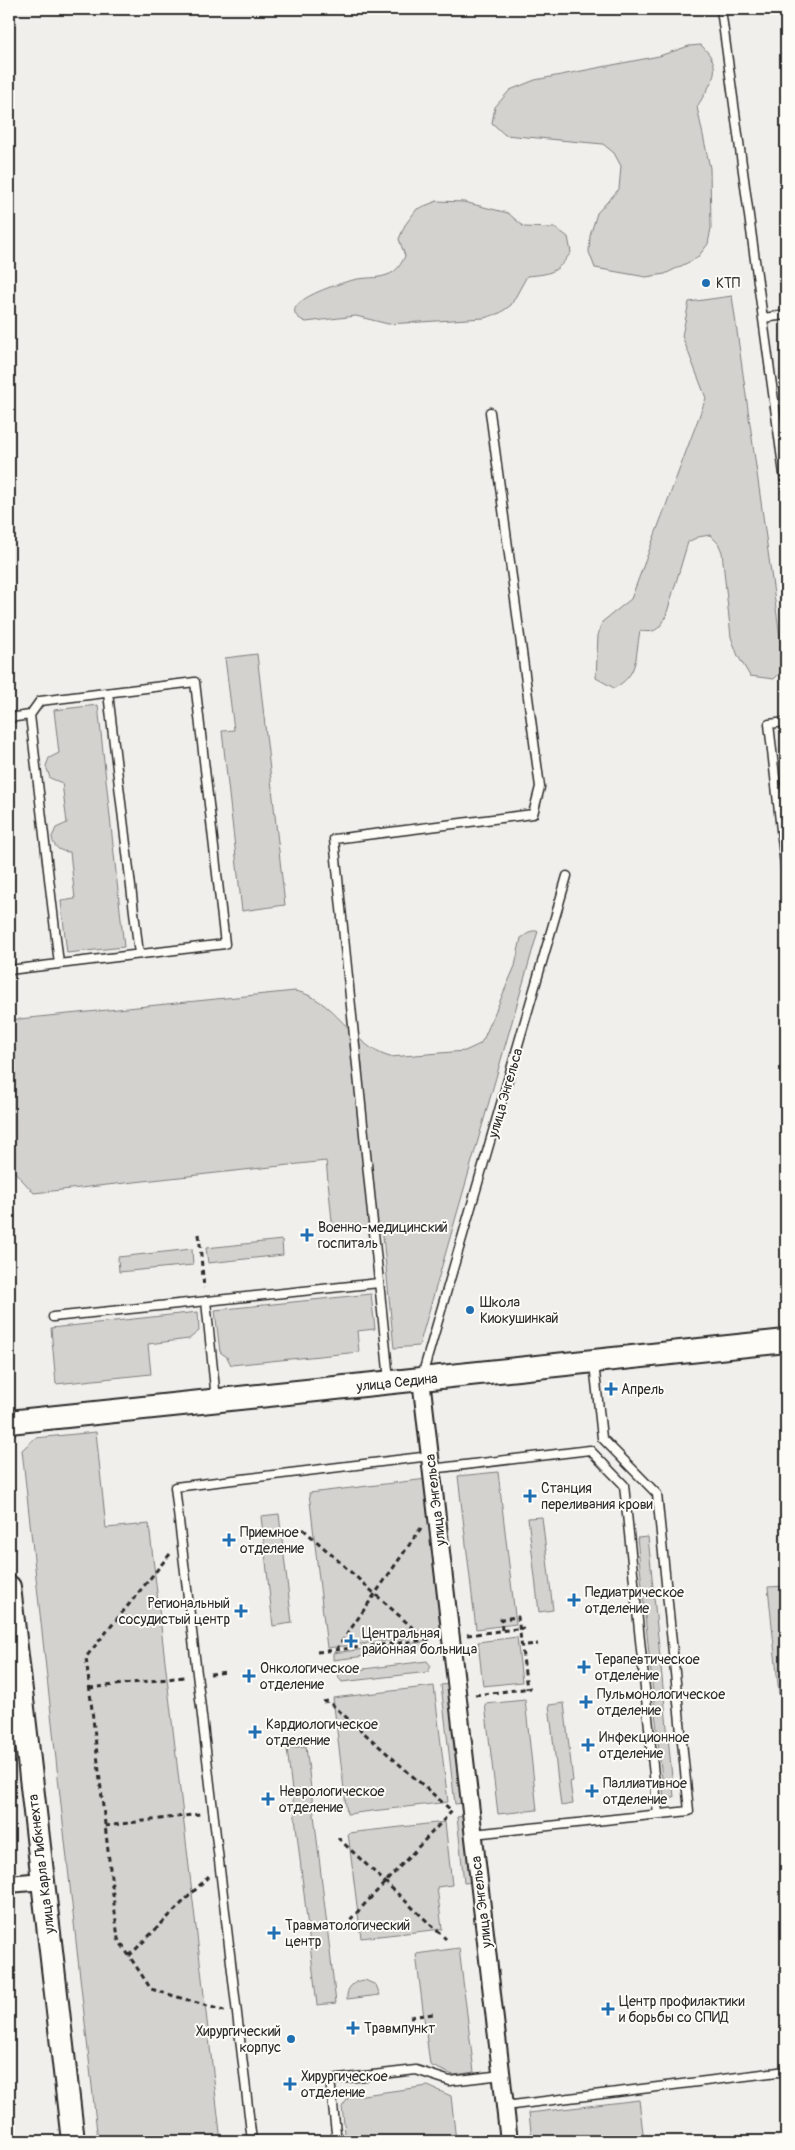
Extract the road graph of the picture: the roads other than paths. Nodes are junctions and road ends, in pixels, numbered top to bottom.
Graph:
1 (721, 9) edge
2 (786, 315) edge
3 (763, 318) junction
4 (490, 412) dead end
5 (786, 489) edge
6 (108, 693) junction
7 (30, 715) junction
8 (9, 718) edge
9 (786, 722) edge
10 (786, 874) edge
11 (567, 876) dead end
12 (139, 954) junction
13 (59, 964) junction
14 (9, 970) edge
15 (379, 1283) junction
16 (206, 1302) junction
17 (53, 1317) dead end
18 (786, 1341) edge
19 (594, 1361) junction
20 (421, 1379) junction
21 (389, 1383) junction
22 (216, 1401) junction
23 (9, 1422) edge
24 (430, 1463) junction
25 (9, 1587) edge
26 (658, 1814) junction
27 (473, 1834) junction
28 (43, 1881) junction
29 (9, 1884) edge
30 (786, 2071) edge
31 (502, 2075) junction
32 (505, 2106) junction
33 (73, 2141) edge
34 (252, 2141) edge
35 (337, 2141) edge
36 (509, 2141) edge

1 - 3 lane
2 - 3 lane
3 - 5 lane
4 - 15 lane
6 - 7 lane
6 - 12 lane
6 - 12 lane
7 - 8 lane
7 - 13 lane
9 - 10 lane
11 - 20 lane, улица Энгельса
12 - 13 lane
13 - 14 lane
15 - 16 lane
15 - 21 lane
16 - 17 lane
16 - 22 lane
18 - 19 street, улица Седина
19 - 20 street, улица Седина
19 - 26 lane
20 - 21 street, улица Седина
20 - 24 street, улица Энгельса
21 - 22 street, улица Седина
22 - 23 street, улица Седина
24 - 26 lane
24 - 27 street, улица Энгельса
24 - 34 lane
25 - 28 street, улица Карла Либкнехта
26 - 27 lane
27 - 31 street, улица Энгельса
28 - 29 street
28 - 33 street, улица Карла Либкнехта
30 - 32 lane
31 - 32 street, улица Энгельса
31 - 35 lane
32 - 36 street, улица Энгельса

